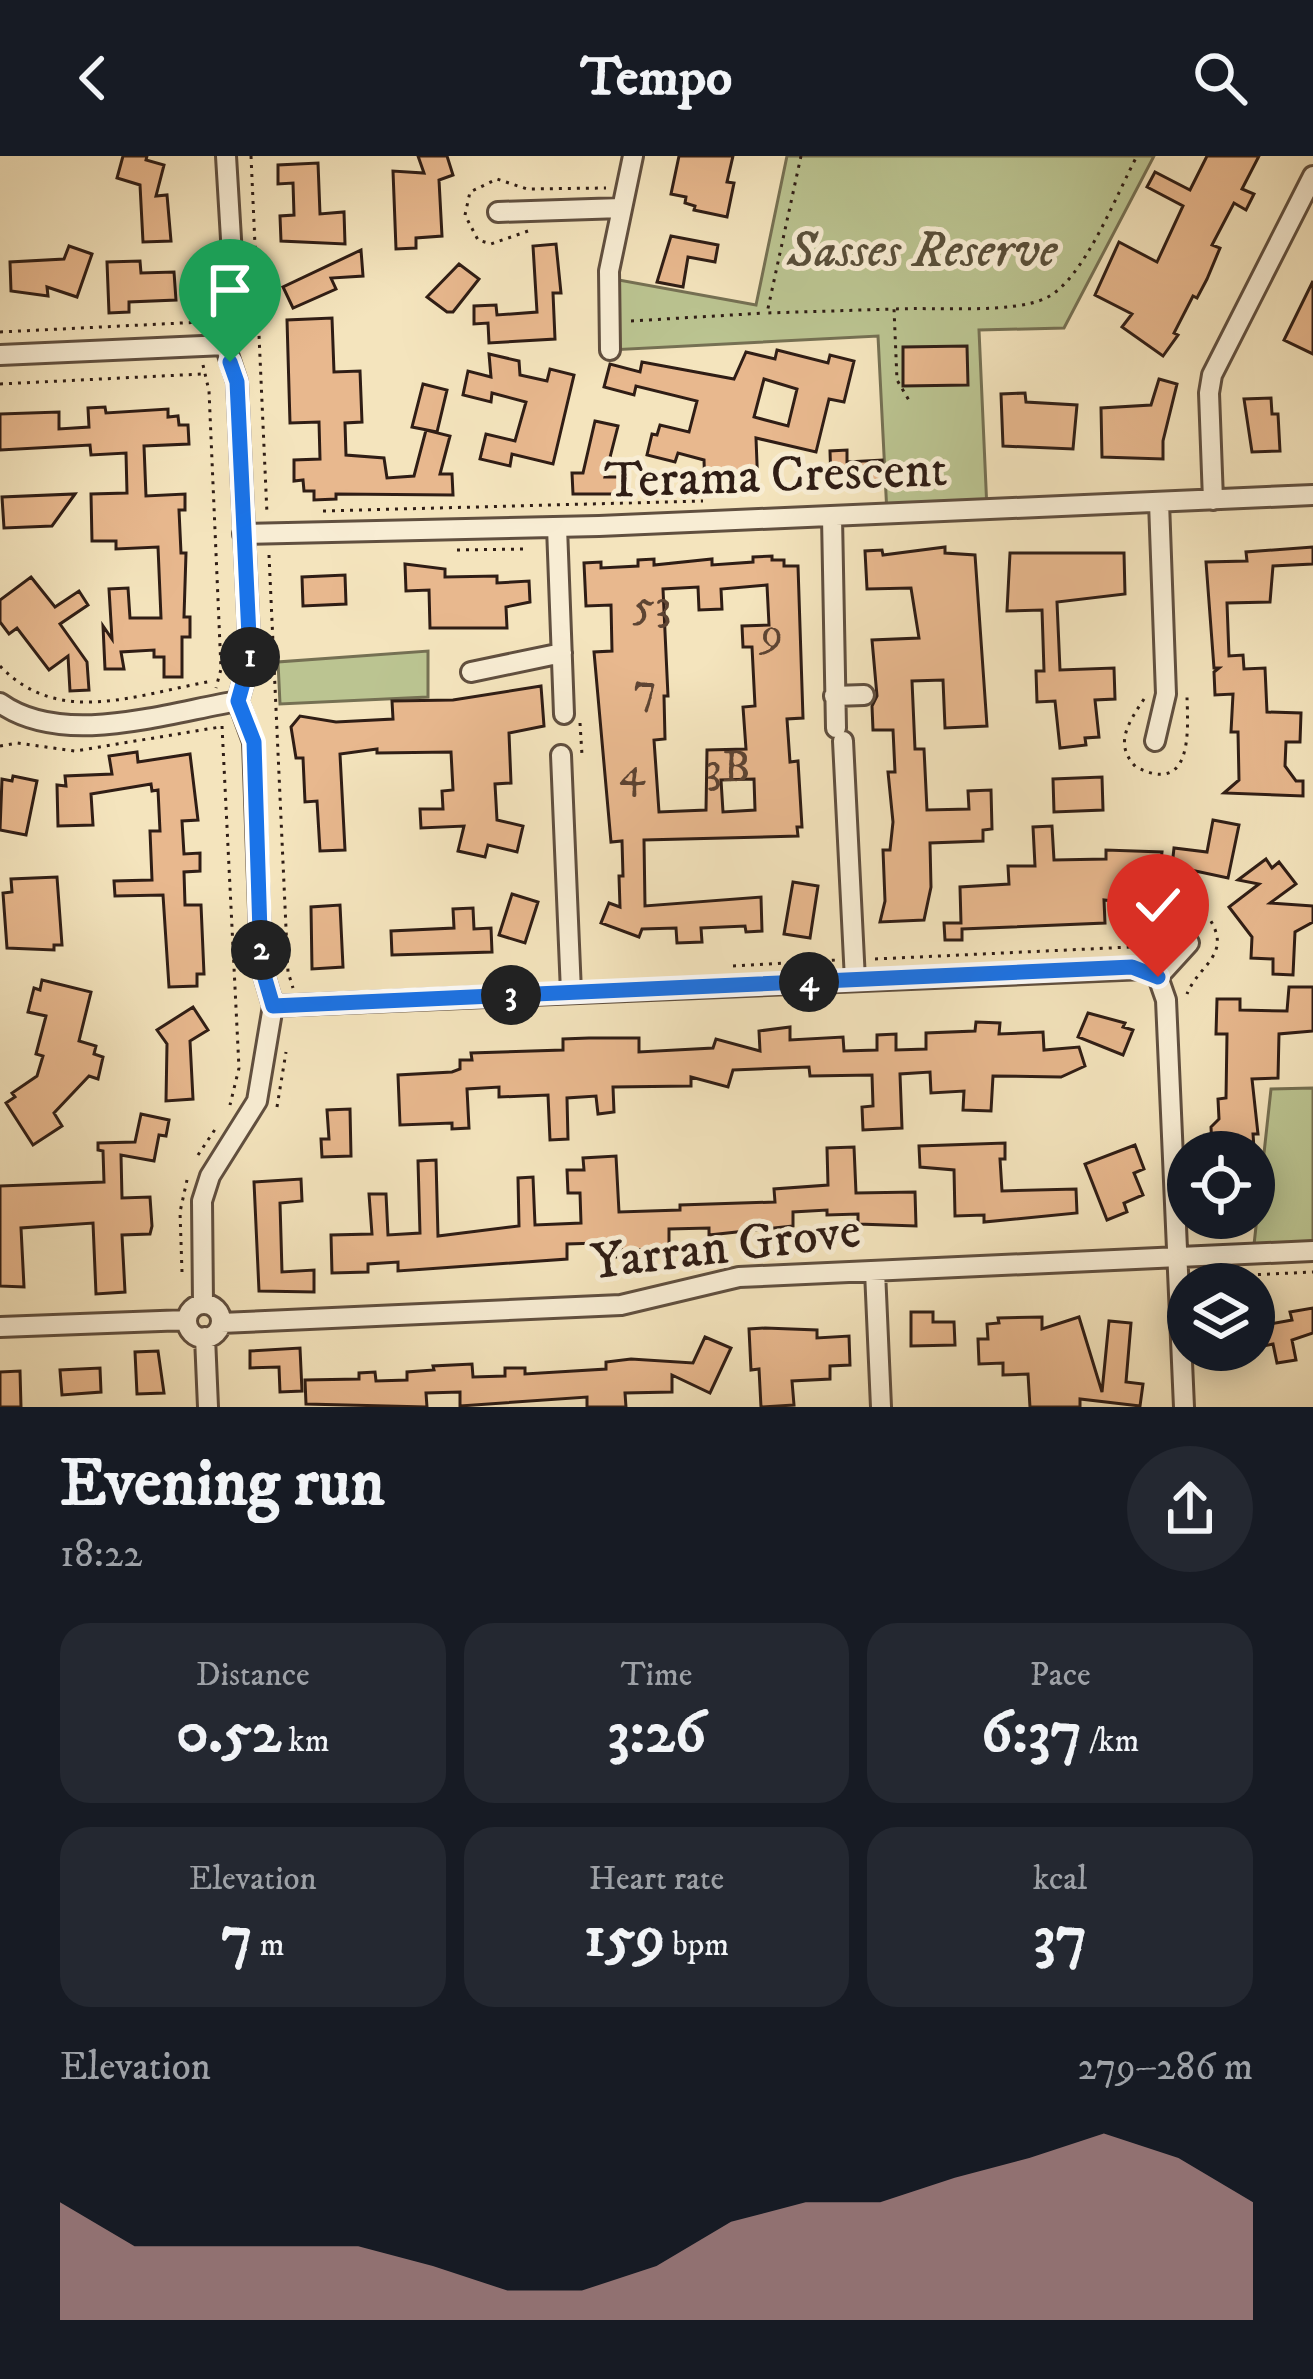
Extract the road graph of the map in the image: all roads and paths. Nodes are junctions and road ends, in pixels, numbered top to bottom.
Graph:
1 (226, 156) edge
2 (251, 156) edge
3 (633, 156) edge
4 (802, 156) edge
5 (1137, 156) edge
6 (1313, 176) edge
7 (622, 208) junction
8 (498, 212) dead end
9 (210, 241) dead end
10 (627, 307) dead end
11 (894, 309) junction
12 (767, 313) junction
13 (628, 321) junction
14 (0, 332) edge
15 (629, 334) dead end
16 (225, 345) junction
17 (610, 350) dead end
18 (0, 355) edge
19 (203, 363) dead end
20 (204, 374) junction
21 (0, 383) edge
22 (910, 402) dead end
23 (1313, 495) edge
24 (708, 500) dead end
25 (1213, 500) junction
26 (1159, 502) junction
27 (314, 512) dead end
28 (267, 513) dead end
29 (832, 518) junction
30 (557, 527) junction
31 (243, 534) junction
32 (269, 553) dead end
33 (562, 653) junction
34 (0, 666) edge
35 (471, 672) dead end
36 (864, 694) dead end
37 (834, 696) junction
38 (238, 701) junction
39 (0, 704) edge
40 (564, 714) dead end
41 (222, 727) dead end
42 (1155, 741) dead end
43 (561, 755) dead end
44 (1189, 943) dead end
45 (1158, 977) junction
46 (855, 980) junction
47 (293, 985) dead end
48 (572, 992) junction
49 (273, 1006) junction
50 (286, 1045) dead end
51 (226, 1113) dead end
52 (272, 1117) dead end
53 (218, 1124) dead end
54 (1313, 1251) edge
55 (1178, 1257) junction
56 (875, 1271) junction
57 (1313, 1272) edge
58 (1275, 1274) edge
59 (182, 1289) dead end
60 (203, 1304) junction
61 (187, 1319) junction
62 (220, 1323) junction
63 (0, 1328) edge
64 (205, 1337) junction
65 (208, 1407) edge
66 (881, 1407) edge
67 (1184, 1407) edge

1 - 16 street
2 - 28 path
3 - 7 street
4 - 12 path
5 - 11 path
6 - 25 street
7 - 8 street
7 - 17 street
9 - 14 path
10 - 13 path
11 - 12 path
11 - 22 path
12 - 13 path
13 - 15 path
16 - 18 street
16 - 31 street
19 - 20 path
20 - 21 path
20 - 34 path
23 - 25 street, Terama Crescent
24 - 27 path
25 - 26 street, Terama Crescent
26 - 29 street, Terama Crescent
26 - 42 street
29 - 30 street, Terama Crescent
29 - 37 street
30 - 31 street, Terama Crescent
30 - 33 street
31 - 38 street
32 - 47 path
33 - 35 street
33 - 40 street
36 - 37 street
37 - 46 street
38 - 39 street
38 - 49 street
41 - 51 path
43 - 48 street
44 - 45 street
45 - 46 street
45 - 55 street
46 - 48 street
48 - 49 street
49 - 60 street
50 - 52 path
53 - 59 path
54 - 55 street, Yarran Grove
55 - 56 street, Yarran Grove
55 - 67 street
56 - 62 street, Yarran Grove
56 - 66 street
57 - 58 path
60 - 61 street
60 - 62 street
61 - 63 street
61 - 64 street
62 - 64 street
64 - 65 street

